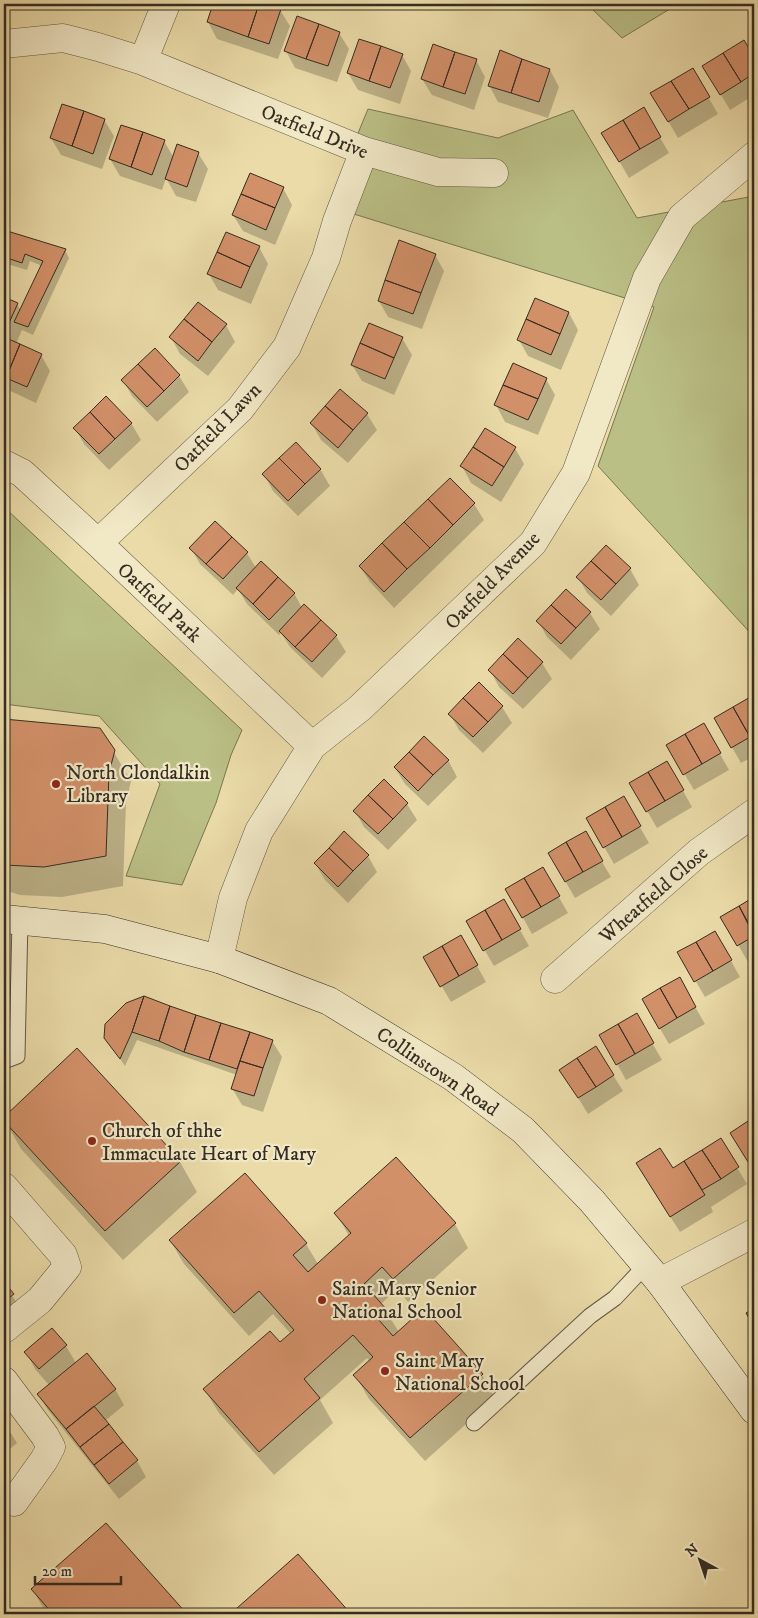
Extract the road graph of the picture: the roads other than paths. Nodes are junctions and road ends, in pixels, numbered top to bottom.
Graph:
1 (166, 4) edge
2 (4, 44) edge
3 (143, 61) junction
4 (364, 151) junction
5 (754, 156) edge
6 (494, 174) dead end
7 (4, 464) edge
8 (98, 543) junction
9 (312, 746) junction
10 (754, 813) edge
11 (12, 919) edge
12 (219, 959) junction
13 (555, 979) dead end
14 (4, 1061) edge
15 (4, 1187) edge
16 (754, 1233) edge
17 (653, 1274) junction
18 (4, 1329) edge
19 (4, 1381) edge
20 (754, 1410) edge
21 (474, 1423) dead end
22 (14, 1502) dead end

1 - 3 street
2 - 3 street, Oatfield Drive
3 - 4 street, Oatfield Drive
4 - 6 street, Oatfield Drive
4 - 8 street, Oatfield Lawn
5 - 9 street, Oatfield Avenue
7 - 8 street, Oatfield Park
8 - 9 street, Oatfield Park
9 - 12 street, Oatfield Avenue
10 - 13 street, Wheatfield Close
11 - 12 street, Collinstown Road
11 - 14 lane
12 - 17 street, Collinstown Road
15 - 18 street
16 - 17 street
17 - 20 street, Collinstown Road
17 - 21 lane
19 - 22 street

